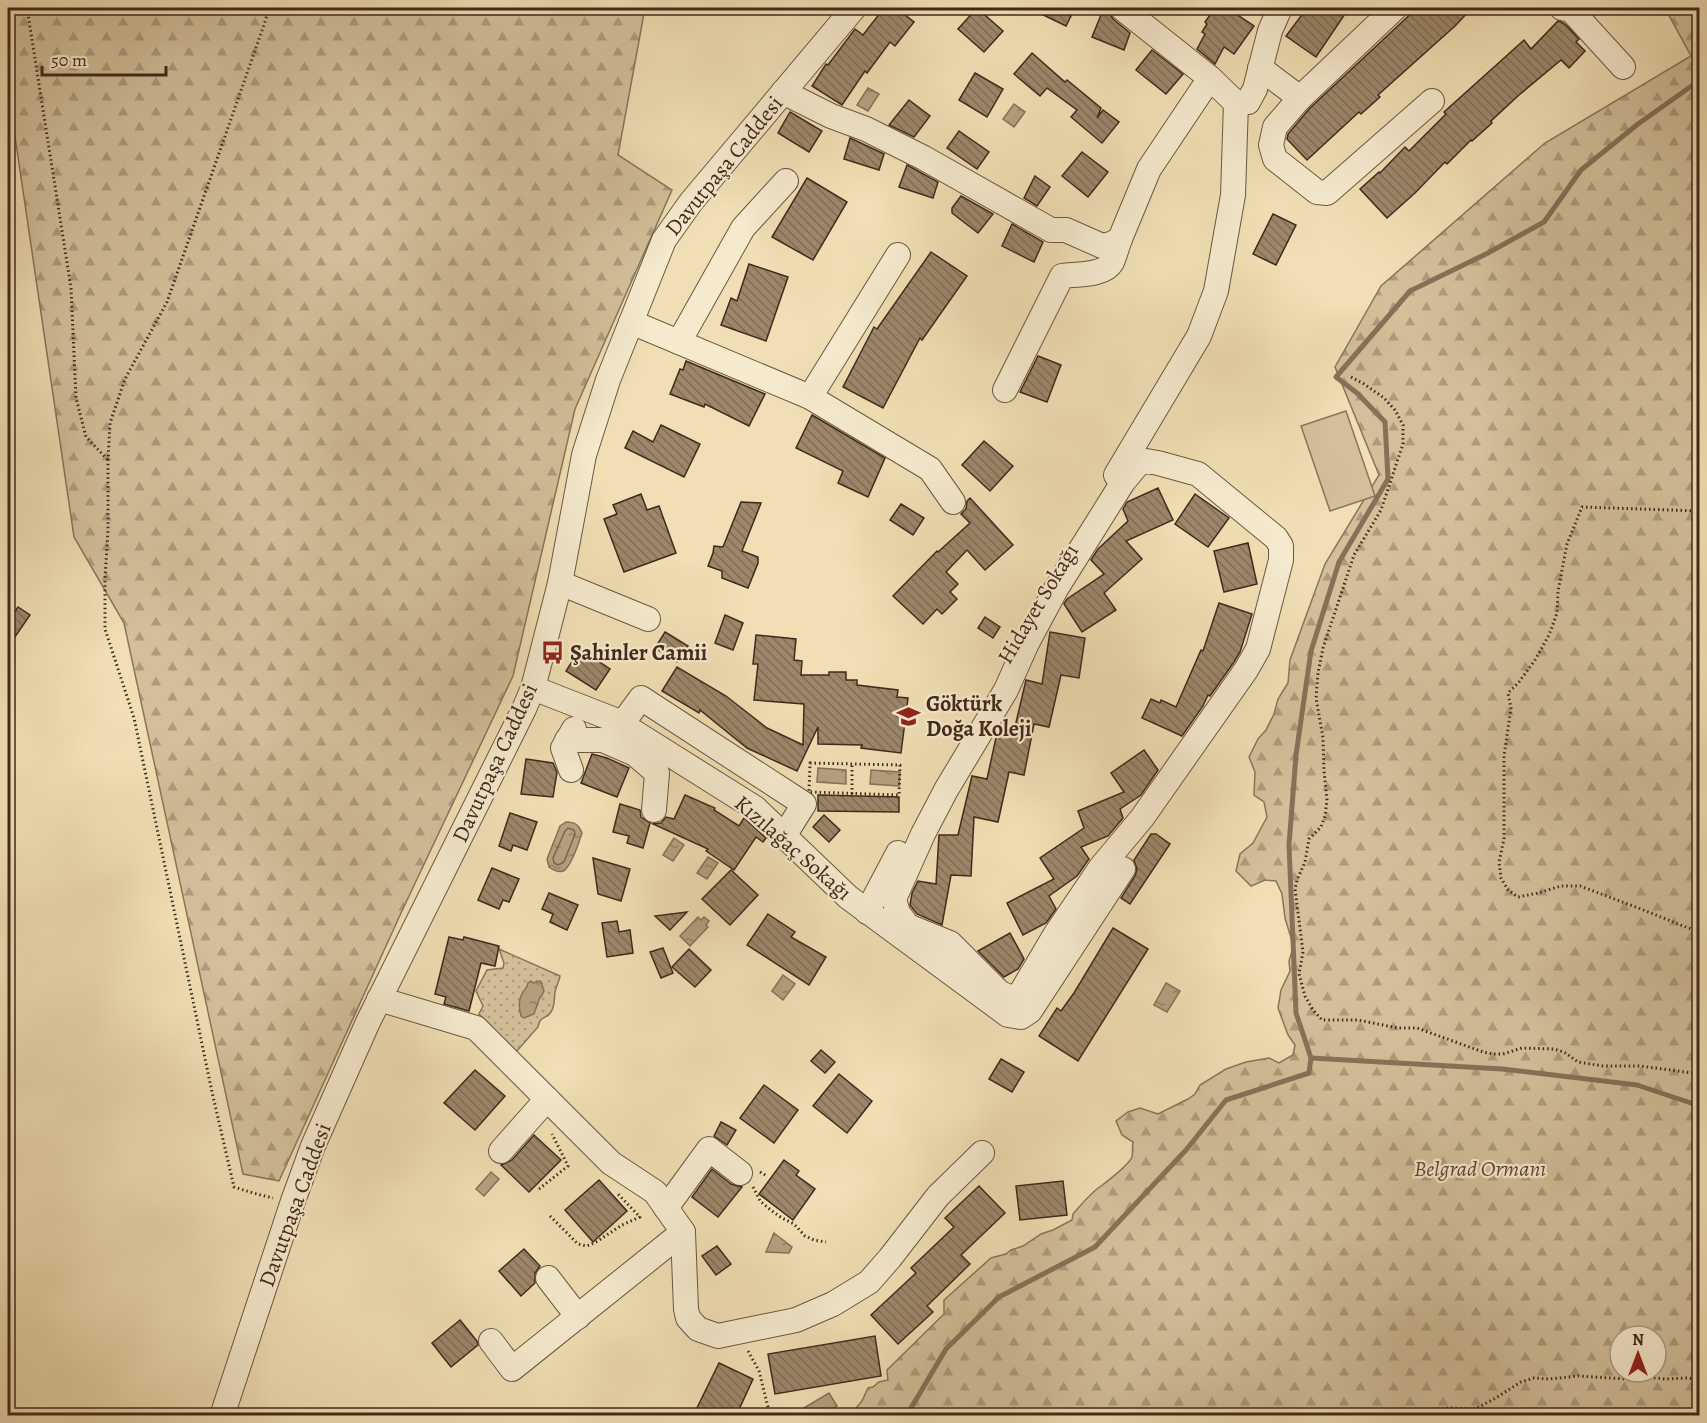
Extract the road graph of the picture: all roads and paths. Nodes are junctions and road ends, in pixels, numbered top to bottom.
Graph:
1 (27, 8) edge
2 (268, 8) edge
3 (854, 8) edge
4 (1122, 8) edge
5 (1281, 8) edge
6 (1395, 8) edge
7 (1562, 8) edge
8 (1623, 67) dead end
9 (1260, 68) junction
10 (1210, 78) junction
11 (783, 92) junction
12 (1300, 98) junction
13 (1432, 101) dead end
14 (1236, 103) junction
15 (786, 181) dead end
16 (1120, 239) junction
17 (898, 255) dead end
18 (631, 322) junction
19 (679, 342) junction
20 (1351, 377) dead end
21 (1005, 390) dead end
22 (810, 397) junction
23 (108, 460) junction
24 (953, 502) dead end
25 (1700, 511) edge
26 (560, 583) junction
27 (648, 619) dead end
28 (533, 688) junction
29 (585, 708) junction
30 (622, 724) junction
31 (567, 740) junction
32 (852, 764) junction
33 (571, 770) dead end
34 (852, 794) junction
35 (654, 810) dead end
36 (784, 836) junction
37 (1123, 869) dead end
38 (867, 912) junction
39 (1700, 931) edge
40 (950, 943) junction
41 (937, 963) junction
42 (379, 999) junction
43 (1700, 1074) edge
44 (543, 1103) junction
45 (501, 1151) dead end
46 (982, 1153) dead end
47 (745, 1177) joint
48 (539, 1189) dead end
49 (618, 1194) dead end
50 (293, 1201) junction
51 (666, 1208) junction
52 (550, 1216) dead end
53 (683, 1232) junction
54 (826, 1242) dead end
55 (548, 1278) dead end
56 (578, 1317) junction
57 (744, 1331) junction
58 (491, 1341) dead end
59 (1700, 1380) edge
60 (769, 1411) dead end
61 (222, 1416) edge
62 (1398, 1416) edge

1 - 23 path
2 - 23 path
3 - 11 street, Davutpaşa Caddesi
4 - 10 street
5 - 9 street
6 - 12 street
7 - 8 street
9 - 12 street
9 - 14 street
10 - 14 street
10 - 16 street
11 - 16 street
11 - 18 street, Davutpaşa Caddesi
12 - 13 street
14 - 38 street, Hidayet Sokağı
15 - 19 street
16 - 21 street
17 - 22 street
18 - 19 street
18 - 26 street, Davutpaşa Caddesi
19 - 22 street
20 - 43 path
22 - 24 street
23 - 50 path
25 - 39 path
26 - 27 street
26 - 28 street, Davutpaşa Caddesi
28 - 29 street, Kızılağaç Sokağı
28 - 42 street, Davutpaşa Caddesi
29 - 30 street, Kızılağaç Sokağı
29 - 31 street
30 - 36 street, Kızılağaç Sokağı
30 - 36 street
31 - 33 street
31 - 35 street
32 - 34 path
32 - 34 path
32 - 34 path
36 - 38 street, Kızılağaç Sokağı
37 - 41 street, Kızılağaç Sokağı
38 - 41 street, Kızılağaç Sokağı
40 - 40 street
40 - 41 street
42 - 44 street
42 - 50 street, Davutpaşa Caddesi
44 - 45 street
44 - 48 path
44 - 51 street
46 - 57 street
47 - 51 street
47 - 54 path
49 - 52 path
50 - 61 street, Davutpaşa Caddesi
51 - 53 street
53 - 56 street
53 - 57 street
55 - 56 street
56 - 58 street
57 - 60 path
59 - 62 path

